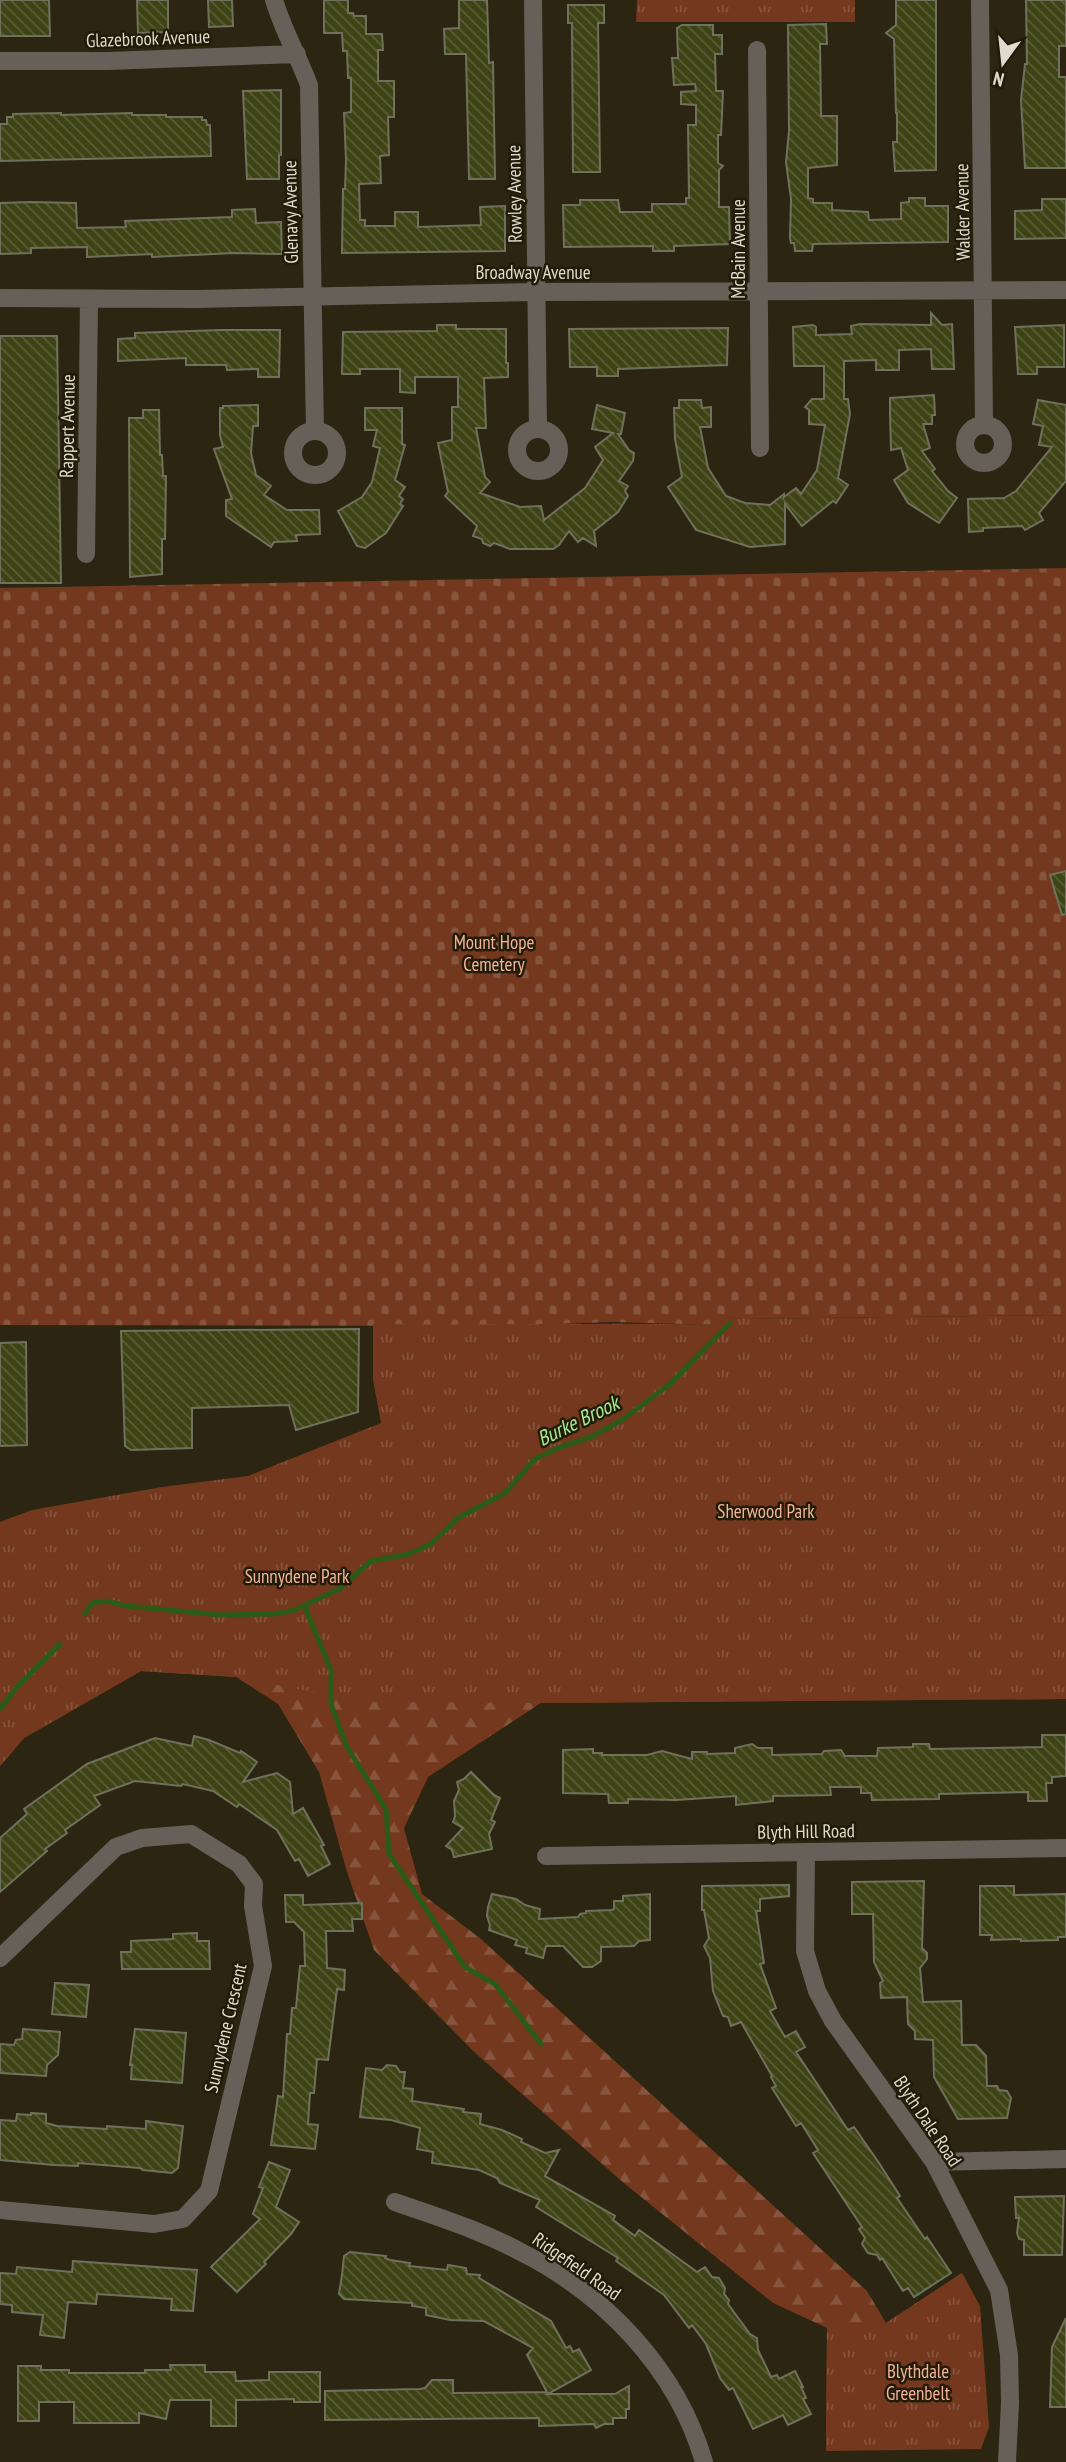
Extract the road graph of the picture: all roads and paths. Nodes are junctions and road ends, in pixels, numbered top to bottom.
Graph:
1 (274, 0) edge
2 (533, 0) edge
3 (980, 0) edge
4 (757, 50) dead end
5 (298, 54) junction
6 (0, 61) edge
7 (1066, 290) edge
8 (984, 291) junction
9 (536, 292) junction
10 (760, 292) junction
11 (313, 296) junction
12 (0, 298) edge
13 (89, 299) junction
14 (984, 424) dead end
15 (538, 429) dead end
16 (315, 430) dead end
17 (760, 448) dead end
18 (86, 554) dead end
19 (1066, 1848) edge
20 (806, 1852) junction
21 (547, 1856) dead end
22 (0, 1958) edge
23 (1066, 2159) edge
24 (934, 2162) junction
25 (395, 2203) dead end
26 (0, 2210) edge
27 (704, 2462) edge
28 (1007, 2462) edge

1 - 5 street, Glenavy Avenue
2 - 9 street, Rowley Avenue
3 - 8 street, Walder Avenue
4 - 10 street, McBain Avenue
5 - 6 street, Glazebrook Avenue
5 - 11 street, Glenavy Avenue
7 - 8 street, Broadway Avenue
8 - 10 street, Broadway Avenue
8 - 14 street, Walder Avenue
9 - 10 street, Broadway Avenue
9 - 11 street, Broadway Avenue
9 - 15 street, Rowley Avenue
10 - 17 street, McBain Avenue
11 - 13 street, Broadway Avenue
11 - 16 street, Glenavy Avenue
12 - 13 street, Broadway Avenue
13 - 18 street, Rappert Avenue
19 - 20 street, Blyth Hill Road
20 - 21 street, Blyth Hill Road
20 - 24 street, Blyth Dale Road
22 - 26 street, Sunnydene Crescent
23 - 24 street
24 - 28 street, Blyth Dale Road
25 - 27 street, Ridgefield Road

